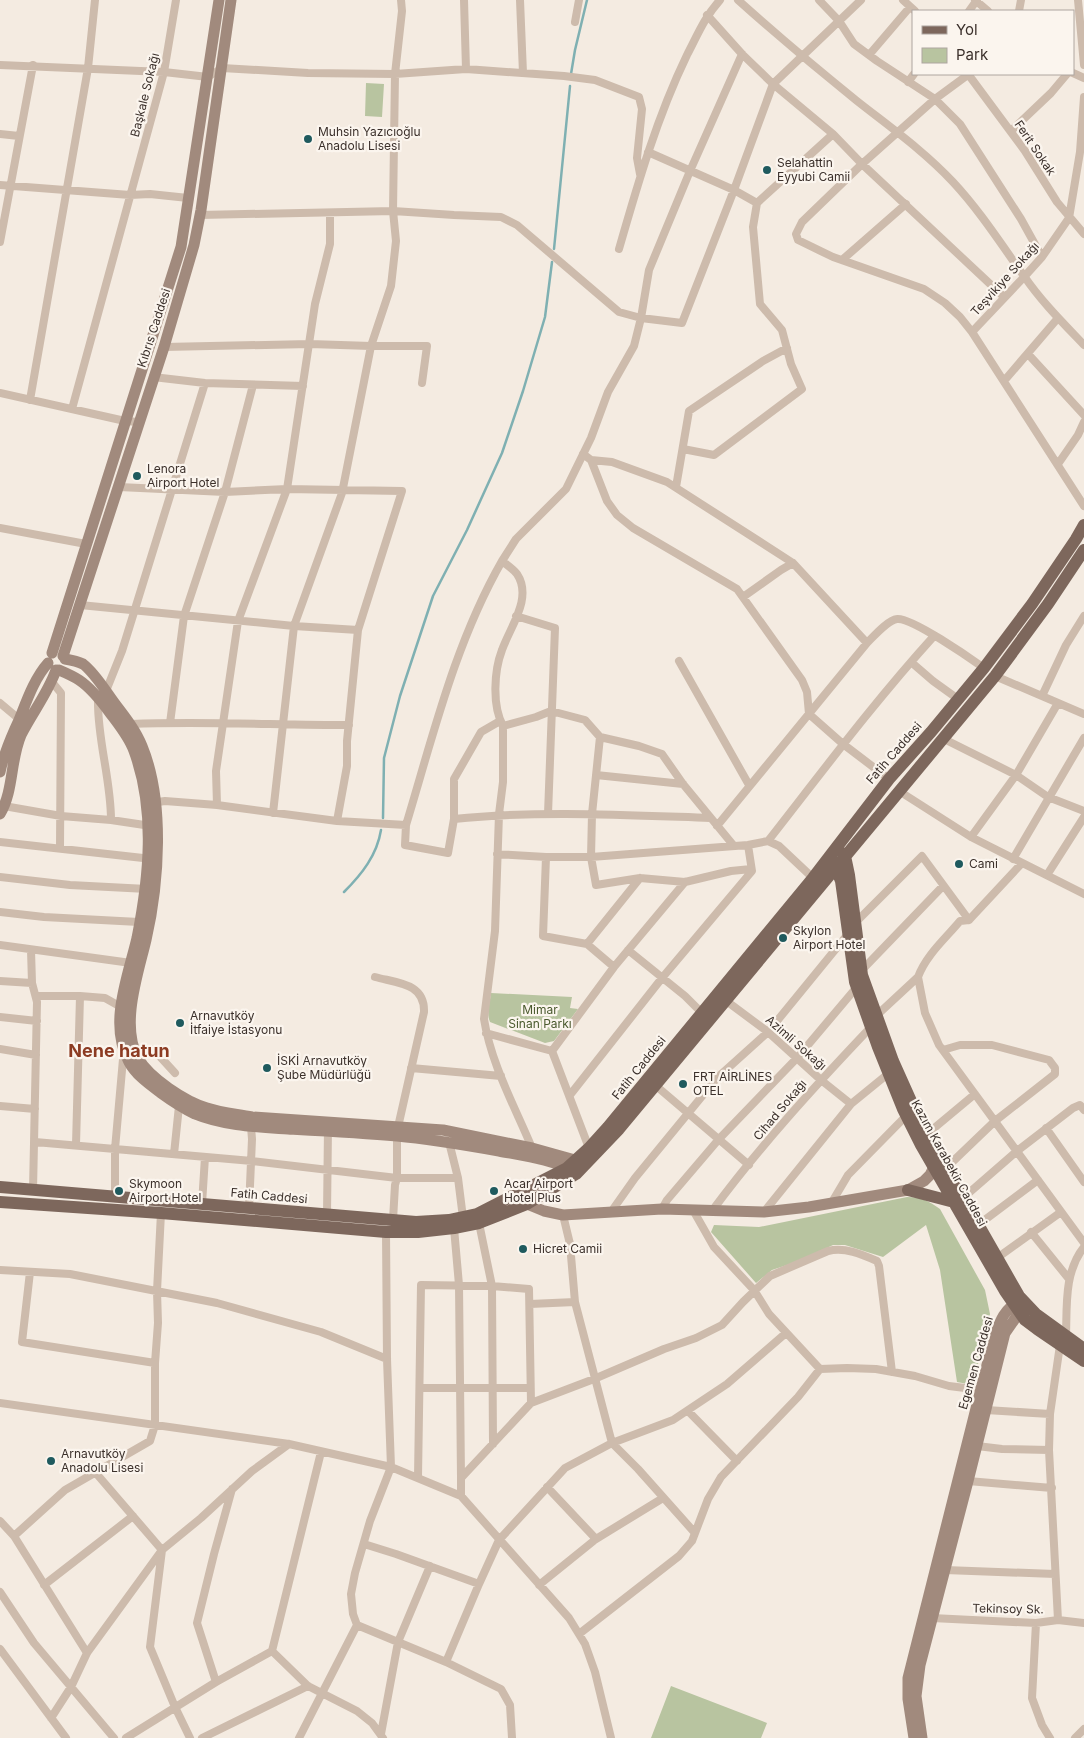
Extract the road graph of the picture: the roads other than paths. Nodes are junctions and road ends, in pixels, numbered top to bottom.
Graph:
1 (96, 0) edge
2 (176, 0) edge
3 (219, 0) edge
4 (231, 0) edge
5 (401, 0) edge
6 (464, 0) edge
7 (520, 0) edge
8 (579, 0) edge
9 (720, 0) edge
10 (738, 0) edge
11 (819, 0) edge
12 (861, 0) edge
13 (903, 0) edge
14 (1078, 0) edge
15 (976, 1) edge
16 (913, 9) edge
17 (912, 10) edge
18 (987, 10) edge
19 (707, 15) junction
20 (1076, 19) edge
21 (575, 22) dead end
22 (839, 22) junction
23 (742, 54) junction
24 (869, 55) junction
25 (802, 57) junction
26 (0, 65) edge
27 (33, 65) junction
28 (1084, 65) edge
29 (88, 68) junction
30 (222, 68) junction
31 (466, 68) junction
32 (164, 72) junction
33 (523, 73) junction
34 (395, 74) junction
35 (913, 75) edge
36 (968, 75) edge
37 (970, 75) edge
38 (1066, 75) edge
39 (208, 77) junction
40 (908, 82) junction
41 (773, 84) junction
42 (1084, 97) edge
43 (935, 100) junction
44 (1011, 132) junction
45 (897, 133) junction
46 (0, 134) edge
47 (833, 134) junction
48 (19, 136) junction
49 (648, 152) junction
50 (862, 164) junction
51 (690, 171) junction
52 (640, 174) junction
53 (0, 185) edge
54 (10, 186) junction
55 (68, 190) junction
56 (734, 190) junction
57 (130, 194) junction
58 (188, 198) junction
59 (757, 203) junction
60 (906, 204) junction
61 (393, 211) junction
62 (330, 212) junction
63 (200, 215) junction
64 (1070, 218) junction
65 (1084, 234) edge
66 (0, 242) edge
67 (620, 249) dead end
68 (1042, 257) junction
69 (842, 260) junction
70 (1024, 277) junction
71 (1004, 297) junction
72 (641, 318) junction
73 (1058, 318) junction
74 (972, 332) junction
75 (310, 344) junction
76 (1084, 345) edge
77 (371, 346) junction
78 (164, 347) junction
79 (787, 348) junction
80 (1028, 354) junction
81 (153, 377) junction
82 (1004, 382) junction
83 (205, 383) junction
84 (422, 383) dead end
85 (253, 385) junction
86 (303, 386) junction
87 (0, 393) edge
88 (30, 400) junction
89 (72, 409) junction
90 (1084, 415) edge
91 (125, 421) junction
92 (139, 422) junction
93 (1084, 422) edge
94 (683, 449) junction
95 (583, 454) junction
96 (591, 460) junction
97 (1058, 464) junction
98 (119, 487) junction
99 (676, 487) junction
100 (173, 489) junction
101 (287, 489) junction
102 (343, 489) junction
103 (225, 492) junction
104 (1084, 506) edge
105 (1084, 524) edge
106 (0, 528) edge
107 (86, 544) junction
108 (1083, 552) edge
109 (502, 561) junction
110 (793, 563) junction
111 (743, 597) junction
112 (80, 605) junction
113 (135, 611) junction
114 (184, 616) junction
115 (516, 616) junction
116 (1084, 616) edge
117 (238, 621) junction
118 (294, 626) junction
119 (358, 630) junction
120 (934, 636) junction
121 (867, 643) junction
122 (679, 661) dead end
123 (57, 662) junction
124 (911, 662) junction
125 (990, 672) junction
126 (52, 682) junction
127 (102, 695) junction
128 (1042, 696) junction
129 (958, 699) junction
130 (0, 703) edge
131 (1058, 703) junction
132 (551, 711) junction
133 (809, 714) junction
134 (1084, 714) edge
135 (19, 718) junction
136 (170, 723) junction
137 (501, 723) junction
138 (130, 724) junction
139 (222, 724) junction
140 (283, 725) junction
141 (349, 725) junction
142 (600, 737) junction
143 (942, 738) junction
144 (1084, 738) edge
145 (844, 744) junction
146 (2, 749) edge
147 (0, 772) edge
148 (596, 775) junction
149 (1016, 775) junction
150 (889, 779) junction
151 (683, 784) junction
152 (749, 785) junction
153 (898, 791) junction
154 (1048, 797) junction
155 (152, 803) junction
156 (217, 805) junction
157 (2, 810) edge
158 (1084, 811) edge
159 (273, 813) junction
160 (499, 814) junction
161 (548, 814) junction
162 (592, 814) junction
163 (61, 816) junction
164 (710, 818) junction
165 (1084, 818) edge
166 (454, 819) junction
167 (111, 820) junction
168 (337, 821) junction
169 (406, 825) junction
170 (716, 826) junction
171 (152, 827) junction
172 (971, 837) junction
173 (768, 841) junction
174 (0, 842) edge
175 (748, 845) junction
176 (734, 846) junction
177 (60, 848) junction
178 (497, 854) junction
179 (837, 856) junction
180 (546, 857) junction
181 (591, 857) junction
182 (152, 859) junction
183 (1013, 859) junction
184 (1022, 863) junction
185 (751, 868) junction
186 (1047, 875) junction
187 (0, 877) edge
188 (640, 878) junction
189 (813, 878) junction
190 (685, 882) junction
191 (943, 886) junction
192 (150, 889) junction
193 (1084, 894) edge
194 (0, 912) edge
195 (969, 920) junction
196 (139, 922) junction
197 (856, 922) junction
198 (848, 934) junction
199 (587, 944) junction
200 (0, 946) edge
201 (31, 950) junction
202 (628, 950) junction
203 (131, 963) junction
204 (614, 967) junction
205 (862, 970) junction
206 (375, 977) dead end
207 (918, 977) junction
208 (662, 978) junction
209 (0, 981) edge
210 (32, 983) junction
211 (856, 988) junction
212 (36, 996) junction
213 (80, 996) junction
214 (725, 1000) junction
215 (121, 1007) junction
216 (702, 1013) junction
217 (876, 1016) junction
218 (0, 1018) edge
219 (37, 1021) junction
220 (870, 1028) junction
221 (768, 1032) junction
222 (486, 1033) junction
223 (0, 1049) edge
224 (942, 1050) junction
225 (130, 1051) junction
226 (552, 1051) junction
227 (36, 1055) junction
228 (797, 1058) junction
229 (411, 1068) junction
230 (175, 1073) dead end
231 (889, 1074) junction
232 (502, 1076) junction
233 (821, 1080) junction
234 (655, 1085) junction
235 (975, 1094) junction
236 (570, 1096) junction
237 (851, 1104) junction
238 (0, 1106) edge
239 (179, 1106) junction
240 (35, 1109) junction
241 (1084, 1110) edge
242 (688, 1113) junction
243 (906, 1116) junction
244 (238, 1119) junction
245 (995, 1121) junction
246 (251, 1127) junction
247 (328, 1127) junction
248 (1046, 1128) junction
249 (397, 1131) junction
250 (926, 1134) junction
251 (718, 1139) junction
252 (35, 1142) junction
253 (449, 1142) junction
254 (76, 1145) junction
255 (532, 1148) junction
256 (589, 1148) junction
257 (115, 1149) junction
258 (1017, 1151) junction
259 (174, 1154) junction
260 (205, 1157) junction
261 (252, 1161) junction
262 (749, 1165) junction
263 (575, 1167) junction
264 (940, 1168) junction
265 (328, 1170) junction
266 (397, 1178) junction
267 (458, 1178) junction
268 (1038, 1180) junction
269 (1084, 1182) edge
270 (0, 1187) edge
271 (33, 1190) junction
272 (908, 1190) junction
273 (115, 1196) junction
274 (958, 1200) junction
275 (0, 1202) edge
276 (832, 1202) junction
277 (202, 1204) junction
278 (527, 1204) junction
279 (249, 1208) junction
280 (662, 1209) junction
281 (693, 1210) junction
282 (712, 1211) junction
283 (612, 1212) junction
284 (764, 1212) junction
285 (1061, 1212) junction
286 (160, 1213) junction
287 (327, 1215) junction
288 (563, 1215) junction
289 (463, 1218) junction
290 (393, 1220) junction
291 (479, 1223) junction
292 (978, 1226) junction
293 (454, 1228) junction
294 (386, 1232) junction
295 (1032, 1232) junction
296 (1084, 1243) edge
297 (1084, 1247) edge
298 (997, 1258) junction
299 (0, 1270) edge
300 (30, 1272) junction
301 (1069, 1279) junction
302 (459, 1285) junction
303 (492, 1286) junction
304 (754, 1290) junction
305 (157, 1291) junction
306 (576, 1302) junction
307 (530, 1304) junction
308 (1018, 1306) junction
309 (786, 1334) junction
310 (1063, 1341) junction
311 (1084, 1350) edge
312 (387, 1359) junction
313 (1084, 1361) edge
314 (155, 1363) junction
315 (820, 1369) junction
316 (892, 1372) junction
317 (594, 1379) junction
318 (420, 1388) junction
319 (460, 1388) junction
320 (493, 1388) junction
321 (530, 1388) junction
322 (981, 1390) junction
323 (0, 1403) edge
324 (530, 1403) junction
325 (986, 1410) junction
326 (688, 1411) junction
327 (1050, 1414) junction
328 (155, 1425) junction
329 (289, 1444) junction
330 (493, 1444) junction
331 (612, 1444) junction
332 (977, 1446) junction
333 (1049, 1450) junction
334 (321, 1452) junction
335 (737, 1460) junction
336 (391, 1467) junction
337 (95, 1472) junction
338 (418, 1477) junction
339 (461, 1478) junction
340 (968, 1481) junction
341 (547, 1488) junction
342 (1052, 1488) junction
343 (232, 1489) junction
344 (461, 1496) junction
345 (663, 1498) junction
346 (133, 1516) junction
347 (0, 1521) edge
348 (695, 1534) junction
349 (14, 1536) junction
350 (596, 1539) junction
351 (499, 1540) junction
352 (364, 1544) junction
353 (162, 1550) junction
354 (430, 1566) junction
355 (945, 1570) junction
356 (1055, 1574) junction
357 (479, 1584) junction
358 (44, 1585) junction
359 (539, 1585) junction
360 (0, 1592) edge
361 (932, 1618) junction
362 (1058, 1620) junction
363 (1036, 1623) junction
364 (1084, 1623) edge
365 (357, 1625) junction
366 (579, 1634) junction
367 (398, 1642) junction
368 (0, 1649) edge
369 (272, 1651) junction
370 (87, 1653) junction
371 (446, 1662) junction
372 (216, 1682) junction
373 (71, 1686) junction
374 (308, 1686) junction
375 (322, 1692) junction
376 (175, 1707) junction
377 (51, 1718) junction
378 (1084, 1729) edge
379 (382, 1736) edge
380 (66, 1738) edge
381 (114, 1738) edge
382 (126, 1738) edge
383 (190, 1738) edge
384 (202, 1738) edge
385 (299, 1738) edge
386 (511, 1738) edge
387 (611, 1738) edge
388 (914, 1738) edge
389 (922, 1738) edge
390 (1050, 1738) edge
391 (1075, 1738) edge

1 - 29 street
2 - 32 street, Başkale Sokağı
3 - 39 street
4 - 30 street, Kıbrıs Caddesi
5 - 34 street
6 - 31 street
7 - 33 street
8 - 21 street
9 - 19 street
10 - 25 street
11 - 22 street
12 - 22 street
13 - 16 street
14 - 20 street
15 - 18 street
17 - 24 street
19 - 23 street
19 - 49 street
20 - 28 street
22 - 24 street
22 - 25 street
23 - 41 street
23 - 51 street
24 - 40 street
25 - 41 street
25 - 45 street
26 - 27 street
27 - 29 street
27 - 48 street
29 - 32 street
29 - 55 street
30 - 34 street
30 - 39 street
30 - 63 street, Kıbrıs Caddesi
31 - 33 street
31 - 34 street
32 - 39 street
32 - 57 street, Başkale Sokağı
33 - 52 street
34 - 61 street
35 - 40 street
36 - 43 street
37 - 44 street, Ferit Sokak
38 - 44 street
39 - 58 street
40 - 43 street
41 - 47 street
41 - 56 street
42 - 64 street, Teşvikiye Sokağı
43 - 45 street
43 - 68 street
44 - 64 street, Ferit Sokak
45 - 50 street
45 - 70 street
46 - 48 street
47 - 50 street
47 - 59 street
48 - 54 street
49 - 51 street
49 - 52 street
50 - 60 street
50 - 69 street
51 - 56 street
51 - 72 street
52 - 67 street
53 - 54 street
54 - 55 street
54 - 66 street
55 - 57 street
55 - 88 street
56 - 59 street
56 - 72 street
57 - 58 street
57 - 89 street, Başkale Sokağı
58 - 91 street
59 - 79 street
60 - 69 street
60 - 71 street
61 - 62 street
61 - 72 street
61 - 77 street
62 - 63 street
62 - 75 street
63 - 78 street, Kıbrıs Caddesi
64 - 65 street, Ferit Sokak
64 - 68 street, Teşvikiye Sokağı
68 - 70 street, Teşvikiye Sokağı
69 - 74 street
70 - 71 street, Teşvikiye Sokağı
70 - 73 street
71 - 74 street, Teşvikiye Sokağı
72 - 95 street
73 - 76 street
73 - 80 street
74 - 82 street
75 - 77 street
75 - 78 street
75 - 86 street
77 - 84 street
77 - 102 street
78 - 81 street, Kıbrıs Caddesi
79 - 94 street
79 - 94 street
80 - 82 street
80 - 90 street
81 - 83 street
81 - 92 street, Kıbrıs Caddesi
82 - 97 street
83 - 85 street
83 - 100 street
85 - 86 street
85 - 103 street
86 - 101 street
87 - 88 street
88 - 89 street
89 - 91 street
91 - 92 street
91 - 107 street
92 - 98 street, Kıbrıs Caddesi
93 - 97 street
94 - 99 street
95 - 96 street
95 - 109 street
96 - 99 street
96 - 111 street
97 - 104 street
98 - 100 street
98 - 112 street, Kıbrıs Caddesi
99 - 110 street
100 - 103 street
100 - 113 street
101 - 102 street
101 - 103 street
101 - 117 street
102 - 118 street
102 - 119 street
103 - 114 street
105 - 125 main road, Fatih Caddesi
106 - 107 street
107 - 123 street
108 - 125 main road
109 - 115 street
109 - 169 street
110 - 111 street
110 - 121 street
111 - 133 street
112 - 113 street
112 - 123 street, Kıbrıs Caddesi
113 - 114 street
113 - 127 street
114 - 117 street
114 - 136 street
115 - 132 street
115 - 137 street
116 - 128 street
117 - 118 street
117 - 139 street
118 - 119 street
118 - 140 street
119 - 141 street
120 - 121 street
120 - 124 street
120 - 125 street
121 - 133 street
122 - 152 street
123 - 126 street, Kıbrıs Caddesi
123 - 127 street
123 - 135 street
124 - 129 street
124 - 145 street
125 - 128 street
125 - 129 main road, Fatih Caddesi
125 - 143 main road
126 - 157 street, Kıbrıs Caddesi
126 - 163 street
127 - 138 street
127 - 155 street
127 - 167 street
128 - 131 street
129 - 150 main road, Fatih Caddesi
130 - 135 street
131 - 134 street
131 - 149 street
132 - 137 street
132 - 142 street
132 - 161 street
133 - 145 street
133 - 152 street
135 - 146 street
136 - 138 street
136 - 139 street
137 - 160 street
137 - 166 street
138 - 155 street
139 - 140 street
139 - 156 street
140 - 141 street
140 - 159 street
141 - 168 street
142 - 148 street
142 - 151 street
143 - 149 street
143 - 153 main road
144 - 154 street
145 - 150 street
145 - 173 street
146 - 147 street
148 - 151 street
148 - 162 street
149 - 154 street
149 - 172 street
150 - 179 main road, Fatih Caddesi
151 - 164 street
152 - 170 street
153 - 172 street
153 - 179 main road
154 - 158 street
154 - 183 street
155 - 156 street
155 - 171 street
156 - 159 street
157 - 163 street
159 - 168 street
160 - 161 street
160 - 166 street
160 - 178 street
161 - 162 street
162 - 164 street
162 - 181 street
163 - 167 street
163 - 177 street
164 - 170 street
165 - 186 street
166 - 169 street
167 - 171 street
168 - 169 street
170 - 176 street
171 - 182 street
172 - 183 street
173 - 175 street
173 - 189 street
174 - 177 street
175 - 176 street
175 - 185 street
176 - 181 street
177 - 182 street
178 - 180 street
178 - 222 street
179 - 189 main road, Fatih Caddesi
179 - 197 main road, Kazım Karabekir Caddesi
179 - 198 main road, Kazım Karabekir Caddesi
179 - 214 main road, Fatih Caddesi
180 - 181 street
180 - 199 street
181 - 188 street
182 - 192 street
183 - 184 street
184 - 186 street
184 - 195 street
185 - 190 street
185 - 208 street
186 - 193 street
187 - 192 street
188 - 190 street
188 - 199 street
189 - 216 main road, Fatih Caddesi
190 - 202 street
191 - 195 street
191 - 197 street
191 - 205 street
192 - 196 street
192 - 225 street
194 - 196 street
195 - 207 street
196 - 203 street
197 - 205 main road, Kazım Karabekir Caddesi
198 - 211 main road, Kazım Karabekir Caddesi
198 - 221 street
199 - 204 street
200 - 201 street
201 - 203 street
201 - 210 street
202 - 204 street
202 - 208 street
203 - 215 street
204 - 226 street
205 - 217 main road, Kazım Karabekir Caddesi
206 - 229 street
207 - 217 street
207 - 224 street
208 - 216 street
208 - 236 street
209 - 210 street
210 - 212 street
211 - 220 main road, Kazım Karabekir Caddesi
211 - 228 street
212 - 213 street
212 - 219 street
213 - 215 street
213 - 254 street
214 - 221 street, Azimli Sokağı
214 - 234 main road, Fatih Caddesi
215 - 225 street
216 - 256 main road, Fatih Caddesi
217 - 250 main road, Kazım Karabekir Caddesi
218 - 219 street
219 - 227 street
220 - 231 main road, Kazım Karabekir Caddesi
220 - 233 street, Cihad Sokağı
221 - 228 street, Azimli Sokağı
221 - 242 street
222 - 226 street
222 - 232 street
223 - 227 street
224 - 235 street
224 - 245 street
225 - 230 street
225 - 239 street
225 - 244 street
225 - 257 street
226 - 236 street
227 - 240 street
228 - 233 street, Azimli Sokağı
228 - 251 street
229 - 232 street
229 - 249 street
231 - 237 street
231 - 243 main road, Kazım Karabekir Caddesi
232 - 255 street
233 - 237 street, Azimli Sokağı
233 - 262 street, Cihad Sokağı
234 - 242 street
234 - 263 main road, Fatih Caddesi
235 - 245 street
235 - 250 street
236 - 256 street
237 - 284 street
238 - 240 street
239 - 244 street
239 - 259 street
240 - 252 street
241 - 248 street
242 - 251 street
242 - 283 street
243 - 264 main road, Kazım Karabekir Caddesi
243 - 276 street
244 - 246 street
244 - 247 street
245 - 258 street
245 - 264 street
246 - 247 street
246 - 261 street
247 - 249 street
247 - 265 street
248 - 258 street
248 - 269 street
249 - 253 street
249 - 255 street
249 - 266 street
250 - 264 main road, Kazım Karabekir Caddesi
251 - 262 street
251 - 280 street
252 - 254 street
252 - 271 street
253 - 263 street
253 - 267 street
254 - 257 street
255 - 263 street
256 - 263 main road, Fatih Caddesi
257 - 259 street
257 - 273 street
258 - 268 street
258 - 274 street
259 - 260 street
260 - 261 street
260 - 277 street
261 - 265 street
261 - 279 street
262 - 282 street, Cihad Sokağı
263 - 278 main road, Fatih Caddesi
263 - 289 main road, Fatih Caddesi
264 - 272 street
264 - 274 main road, Kazım Karabekir Caddesi
265 - 266 street
265 - 287 street
266 - 267 street
266 - 290 street
267 - 289 street
268 - 285 street
268 - 292 street
270 - 271 main road, Fatih Caddesi
271 - 273 main road, Fatih Caddesi
272 - 274 main road
272 - 276 street
273 - 277 main road, Fatih Caddesi
274 - 292 main road, Kazım Karabekir Caddesi
274 - 308 main road, Kazım Karabekir Caddesi
275 - 286 main road, Fatih Caddesi
276 - 284 street
277 - 279 main road, Fatih Caddesi
278 - 288 street
278 - 291 main road, Fatih Caddesi
279 - 287 main road, Fatih Caddesi
280 - 281 street
280 - 283 street
281 - 282 street
281 - 304 street
282 - 284 street
283 - 288 street
285 - 295 street
285 - 296 street
286 - 294 main road, Fatih Caddesi
286 - 305 street
287 - 290 main road, Fatih Caddesi
288 - 306 street
289 - 290 main road, Fatih Caddesi
291 - 293 main road, Fatih Caddesi
291 - 303 street
292 - 298 main road, Kazım Karabekir Caddesi
293 - 294 main road, Fatih Caddesi
293 - 302 street
294 - 312 street
295 - 298 street
295 - 301 street
297 - 301 street
298 - 308 main road, Kazım Karabekir Caddesi
299 - 300 street
300 - 305 street
300 - 314 street
301 - 310 street
302 - 303 street
302 - 318 street
302 - 319 street
303 - 307 street
303 - 320 street
304 - 309 street
304 - 316 street
304 - 317 street
305 - 312 street
305 - 314 street
306 - 307 street
306 - 317 street
307 - 321 street
308 - 310 main road, Kazım Karabekir Caddesi
308 - 322 street, Egemen Caddesi
308 - 325 street, Egemen Caddesi
309 - 315 street
309 - 326 street
310 - 311 main road, Kazım Karabekir Caddesi
310 - 313 main road, Kazım Karabekir Caddesi
310 - 327 street
312 - 336 street
314 - 328 street
315 - 316 street
315 - 335 street
316 - 322 street
317 - 324 street
317 - 331 street
318 - 319 street
318 - 338 street
319 - 320 street
319 - 339 street
320 - 321 street
320 - 330 street
321 - 324 street
322 - 388 street, Egemen Caddesi
323 - 328 street
324 - 330 street
325 - 327 street
325 - 332 street, Egemen Caddesi
326 - 331 street
326 - 335 street
327 - 333 street
328 - 329 street
328 - 337 street
329 - 334 street
329 - 343 street
330 - 339 street
331 - 341 street
331 - 345 street
332 - 333 street
332 - 340 street, Egemen Caddesi
333 - 342 street
334 - 336 street
334 - 369 street
335 - 348 street
336 - 338 street
336 - 352 street
337 - 346 street
337 - 349 street
338 - 344 street
339 - 344 street
340 - 342 street
340 - 355 street, Egemen Caddesi
341 - 350 street
341 - 351 street
342 - 356 street
343 - 353 street
343 - 372 street
344 - 351 street
345 - 348 street
345 - 350 street
346 - 353 street
346 - 358 street
347 - 349 street
348 - 366 street
349 - 358 street
350 - 359 street
351 - 357 street
351 - 359 street
352 - 354 street
352 - 365 street
353 - 370 street
353 - 376 street
354 - 357 street
354 - 367 street
355 - 356 street
355 - 361 street, Egemen Caddesi
356 - 362 street
357 - 371 street
358 - 370 street
359 - 366 street
360 - 373 street
361 - 363 street, Tekinsoy Sk.
361 - 389 street, Egemen Caddesi
362 - 363 street, Tekinsoy Sk.
362 - 364 street, Tekinsoy Sk.
363 - 390 street
365 - 367 street
365 - 375 street
366 - 387 street
367 - 371 street
367 - 379 street
368 - 377 street
369 - 372 street
369 - 374 street
370 - 373 street
371 - 386 street
372 - 376 street
373 - 377 street
373 - 381 street
374 - 375 street
374 - 384 street
375 - 379 street
375 - 385 street
376 - 382 street
376 - 383 street
377 - 380 street
378 - 391 street

